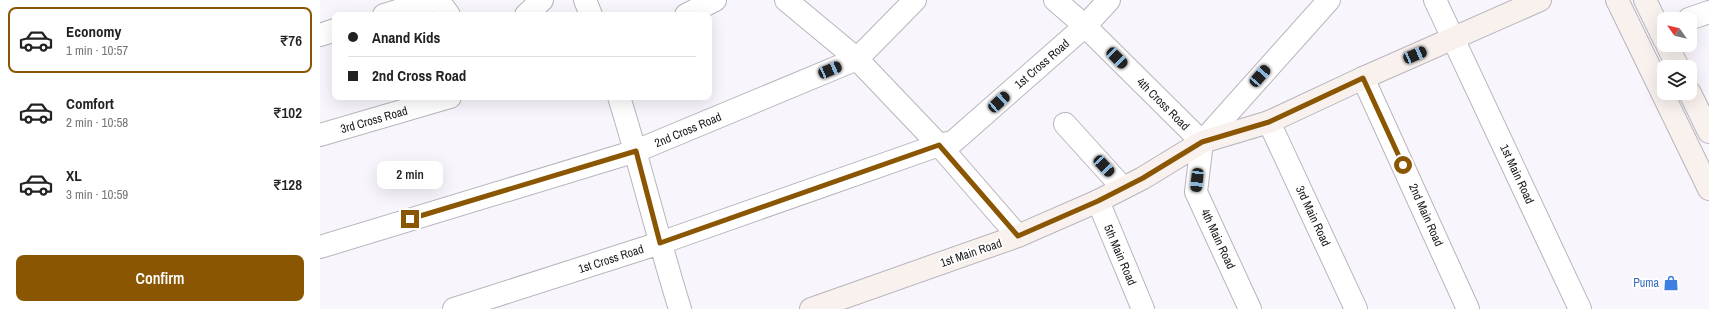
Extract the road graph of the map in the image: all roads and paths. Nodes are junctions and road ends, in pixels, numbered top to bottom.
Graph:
1 (433, 0) edge
2 (438, 0) edge
3 (542, 0) edge
4 (585, 0) edge
5 (715, 0) edge
6 (786, 0) edge
7 (915, 0) edge
8 (1055, 0) edge
9 (1109, 0) edge
10 (1329, 0) edge
11 (1435, 0) edge
12 (1540, 0) edge
13 (1617, 0) edge
14 (1645, 0) edge
15 (394, 12) edge
16 (448, 12) edge
17 (529, 12) edge
18 (590, 12) edge
19 (692, 12) edge
20 (1709, 12) edge
21 (1697, 16) edge
22 (1657, 22) edge
23 (1085, 26) junction
24 (332, 31) edge
25 (320, 35) edge
26 (1454, 38) junction
27 (857, 59) junction
28 (1363, 78) junction
29 (440, 100) edge
30 (620, 100) edge
31 (1693, 100) edge
32 (1269, 122) junction
33 (1065, 124) dead end
34 (1709, 132) edge
35 (320, 135) edge
36 (1202, 142) junction
37 (939, 145) junction
38 (636, 151) junction
39 (1123, 188) junction
40 (1709, 189) edge
41 (1098, 201) junction
42 (1018, 236) junction
43 (660, 243) junction
44 (320, 247) edge
45 (454, 309) edge
46 (680, 309) edge
47 (811, 309) edge
48 (1143, 309) edge
49 (1250, 309) edge
50 (1356, 309) edge
51 (1468, 309) edge
52 (1580, 309) edge

1 - 15 street
2 - 16 street
3 - 17 street
4 - 18 street
5 - 19 street
6 - 27 street
7 - 27 street, 2nd Cross Road
8 - 23 street, 4th Cross Road
9 - 23 street, 1st Cross Road
10 - 36 street
11 - 26 street
12 - 26 street, 1st Main Road
13 - 40 street
14 - 22 street
20 - 21 street
23 - 36 street, 4th Cross Road
23 - 37 street, 1st Cross Road
24 - 25 street
26 - 28 street, 1st Main Road
26 - 52 street, 1st Main Road
27 - 37 street
27 - 38 street, 2nd Cross Road
28 - 32 street, 1st Main Road
28 - 51 street, 2nd Main Road
29 - 35 street, 3rd Cross Road
30 - 38 street
31 - 34 street
32 - 36 street, 1st Main Road
32 - 50 street, 3rd Main Road
33 - 39 street
36 - 39 street, 1st Main Road
36 - 49 street, 4th Main Road
37 - 42 street
37 - 43 street, 1st Cross Road
38 - 43 street
38 - 44 street, 2nd Cross Road
39 - 41 street, 1st Main Road
41 - 42 street, 1st Main Road
41 - 48 street, 5th Main Road
42 - 47 street, 1st Main Road
43 - 45 street, 1st Cross Road
43 - 46 street

